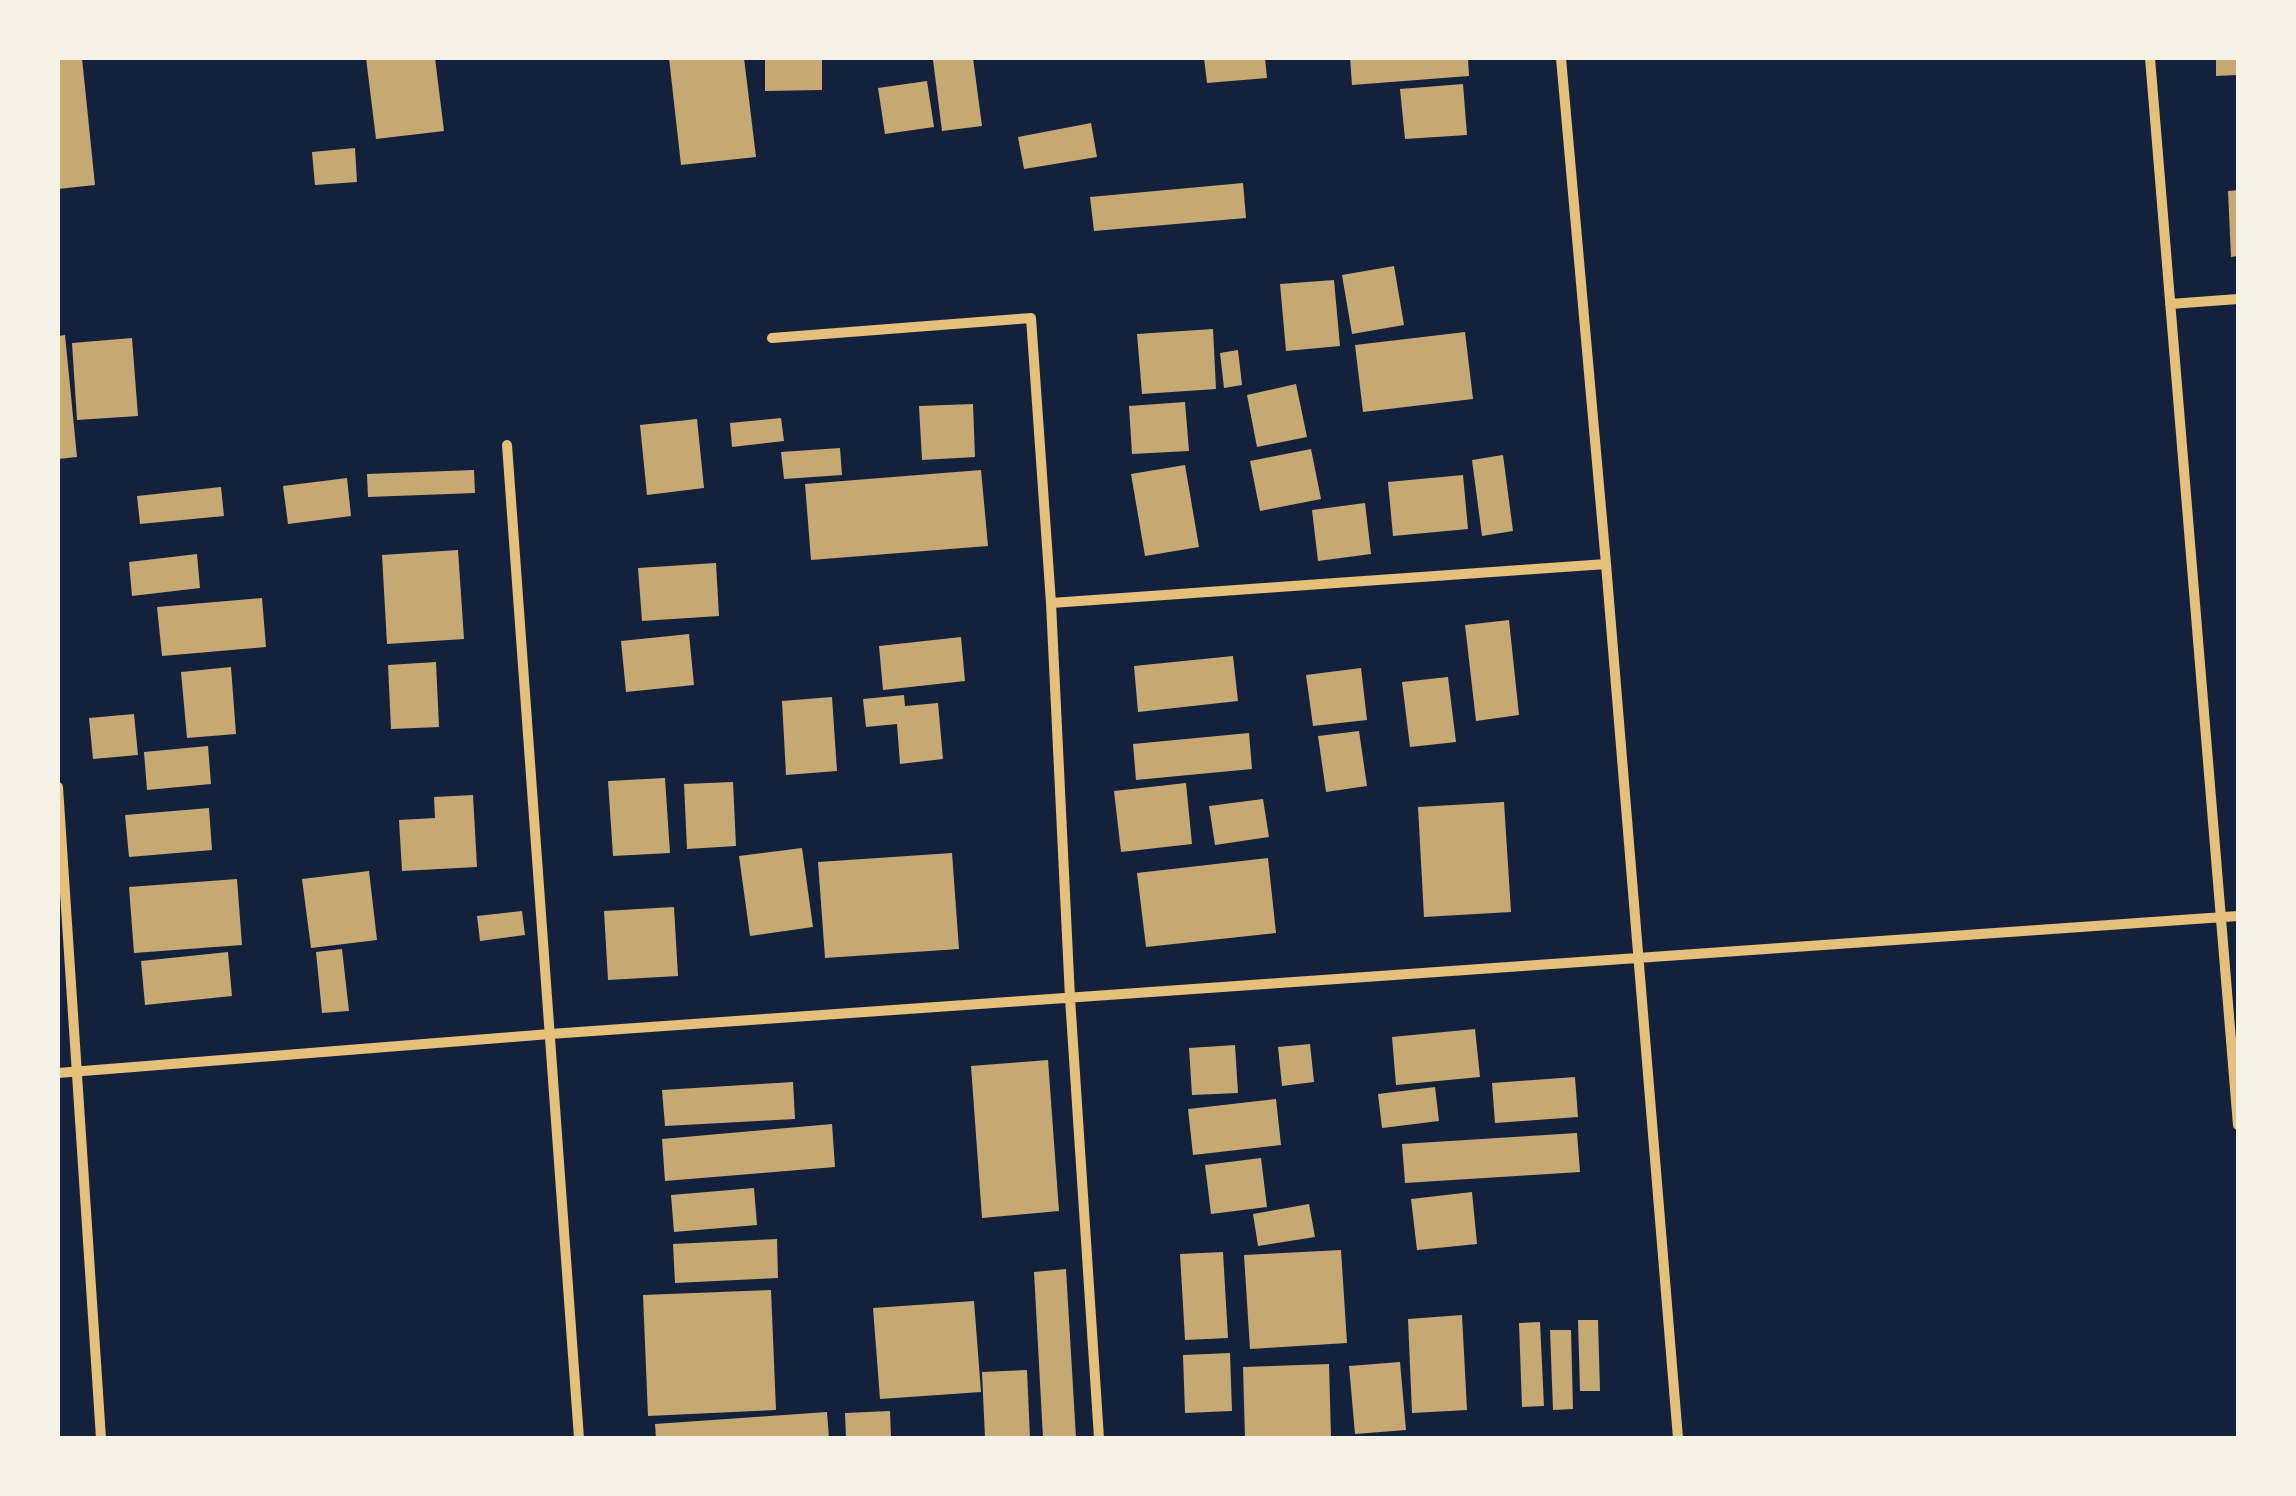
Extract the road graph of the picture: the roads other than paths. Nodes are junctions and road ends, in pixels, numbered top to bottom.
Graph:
1 (1561, 58) edge
2 (2150, 58) edge
3 (2238, 298) edge
4 (2170, 304) junction
5 (772, 338) dead end
6 (507, 445) dead end
7 (1606, 564) junction
8 (1050, 603) junction
9 (58, 787) edge
10 (2238, 916) edge
11 (2221, 917) junction
12 (1638, 958) junction
13 (1070, 998) junction
14 (550, 1034) junction
15 (78, 1072) junction
16 (58, 1073) edge
17 (2238, 1125) edge
18 (100, 1438) edge
19 (579, 1438) edge
20 (1099, 1438) edge
21 (1678, 1438) edge

1 - 7 street
2 - 4 street
3 - 4 street
4 - 11 street
5 - 8 street
6 - 14 street
7 - 8 street
7 - 12 street
8 - 13 street
9 - 15 street
10 - 11 street
11 - 12 street
11 - 17 street
12 - 13 street
12 - 21 street
13 - 14 street
13 - 20 street
14 - 15 street
14 - 19 street
15 - 16 street
15 - 18 street

